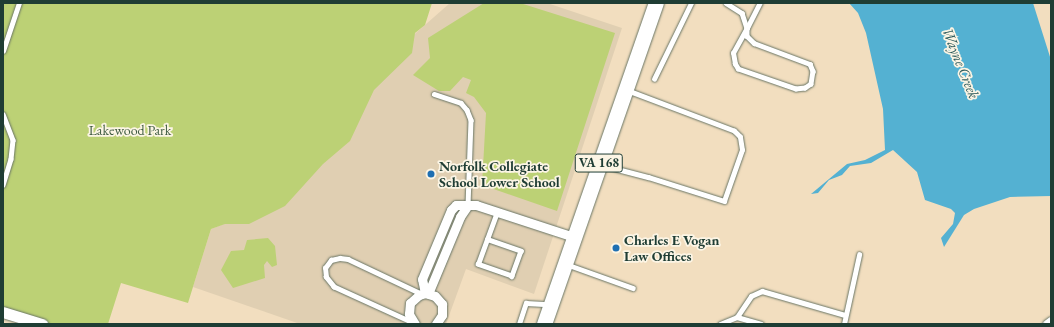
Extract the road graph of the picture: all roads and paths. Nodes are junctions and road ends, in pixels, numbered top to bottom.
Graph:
1 (19, 3) edge
2 (656, 3) edge
3 (691, 3) edge
4 (726, 3) edge
5 (760, 3) edge
6 (747, 28) junction
7 (3, 51) edge
8 (654, 79) dead end
9 (625, 89) junction
10 (434, 94) dead end
11 (3, 114) edge
12 (599, 164) junction
13 (3, 185) edge
14 (468, 205) junction
15 (497, 212) junction
16 (574, 237) junction
17 (487, 239) junction
18 (859, 255) dead end
19 (565, 264) junction
20 (634, 288) dead end
21 (425, 294) junction
22 (551, 305) junction
23 (3, 312) edge
24 (845, 315) junction
25 (737, 317) junction
26 (1051, 321) edge
27 (42, 324) edge
28 (415, 324) edge
29 (436, 324) edge
30 (519, 324) edge
31 (544, 324) edge
32 (720, 324) edge
33 (761, 324) edge
34 (844, 324) edge
35 (1047, 324) edge

1 - 7 lane
2 - 9 highway, VA 168
3 - 8 lane
4 - 6 lane
5 - 6 lane
6 - 6 lane
9 - 12 highway, VA 168
9 - 12 lane
10 - 14 lane
11 - 13 lane
12 - 16 highway, VA 168
14 - 15 street
14 - 21 street
15 - 16 street
15 - 17 lane
16 - 19 highway, VA 168
17 - 17 lane
18 - 24 lane
19 - 20 lane
19 - 22 highway, VA 168
21 - 28 street
21 - 28 lane
21 - 29 street
22 - 30 lane
22 - 31 highway, VA 168
23 - 27 street
24 - 25 lane
24 - 34 lane
25 - 32 lane
25 - 33 lane
26 - 35 street

